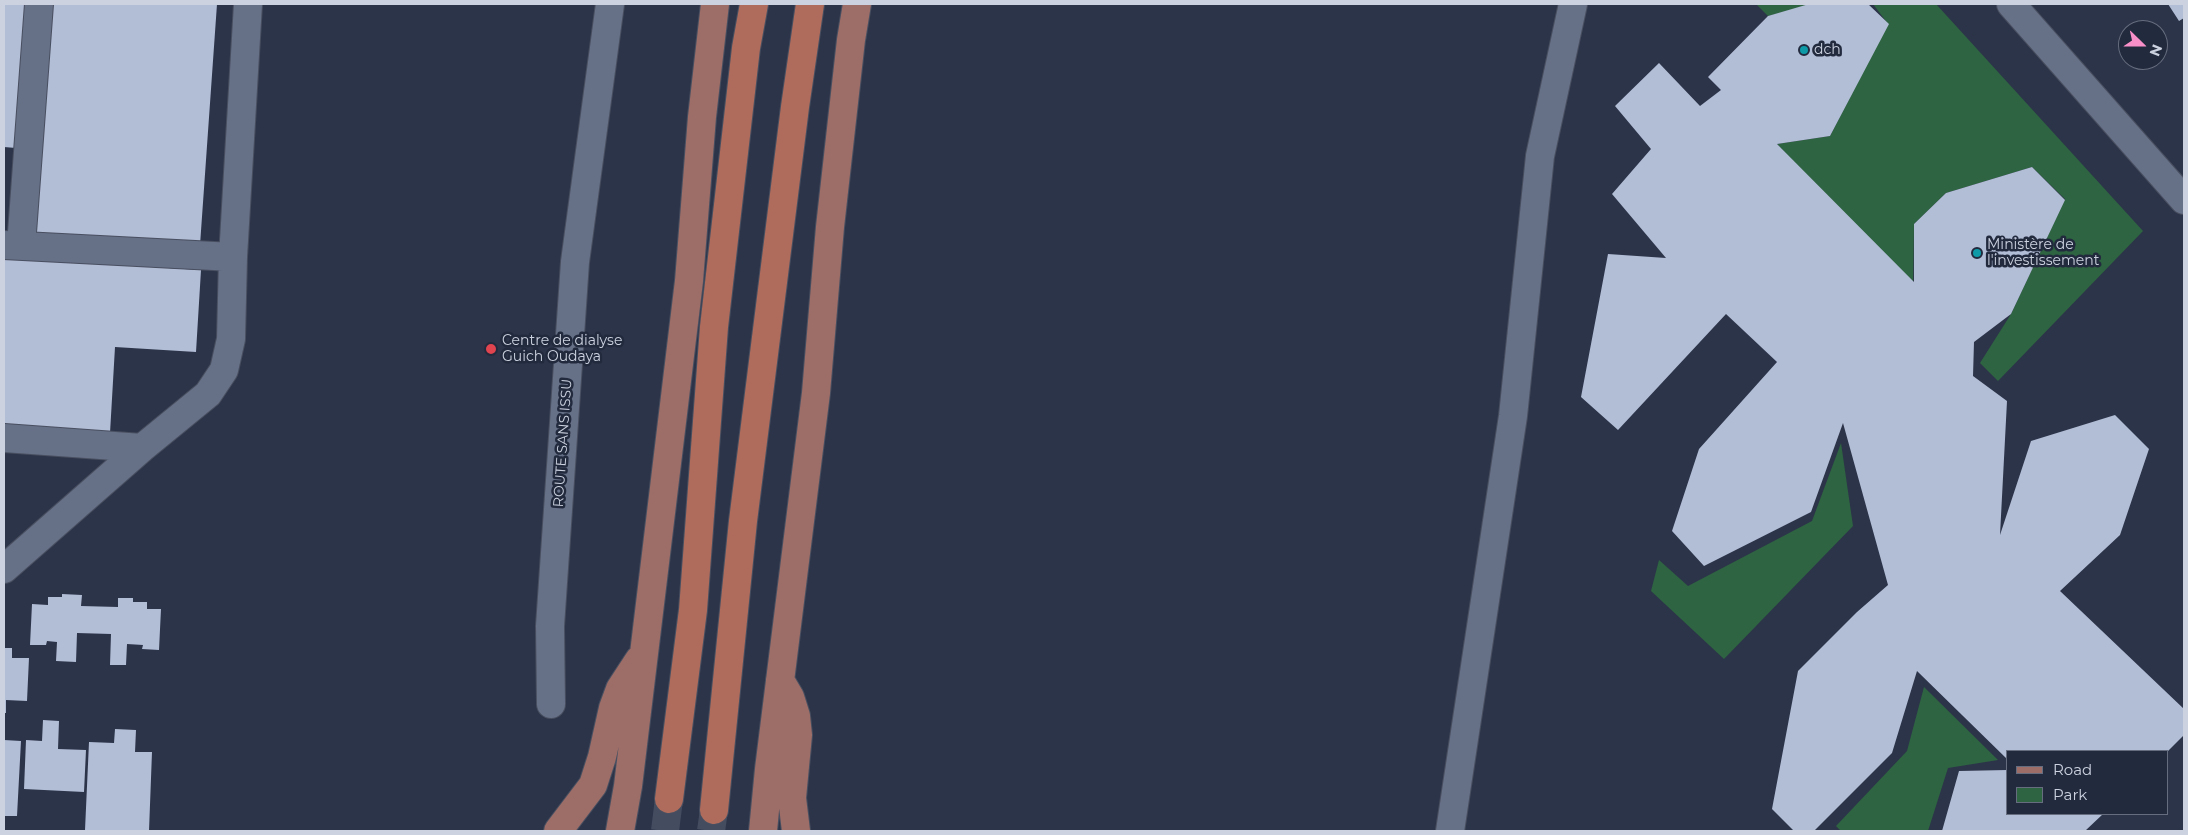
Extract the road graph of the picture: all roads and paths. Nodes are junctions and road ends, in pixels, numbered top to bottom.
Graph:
1 (39, 4) edge
2 (248, 4) edge
3 (610, 4) edge
4 (715, 4) edge
5 (754, 4) edge
6 (810, 4) edge
7 (857, 4) edge
8 (1573, 4) edge
9 (2011, 4) edge
10 (15, 160) edge
11 (2181, 190) edge
12 (13, 245) edge
13 (233, 257) junction
14 (4, 438) edge
15 (142, 448) junction
16 (4, 569) edge
17 (643, 654) junction
18 (780, 680) junction
19 (551, 704) dead end
20 (669, 799) tunnel mouth
21 (714, 810) tunnel mouth
22 (558, 831) edge
23 (620, 831) edge
24 (764, 831) edge
25 (796, 831) edge
26 (1450, 831) edge

1 - 10 street
2 - 13 street
3 - 19 street, ROUTE SANS ISSU
4 - 17 main road
5 - 20 highway
6 - 21 highway
7 - 18 main road
8 - 26 street
9 - 11 street
10 - 12 street
12 - 13 street
13 - 15 street
14 - 15 street
15 - 16 street
17 - 22 main road
17 - 23 main road
18 - 24 main road
18 - 25 main road

